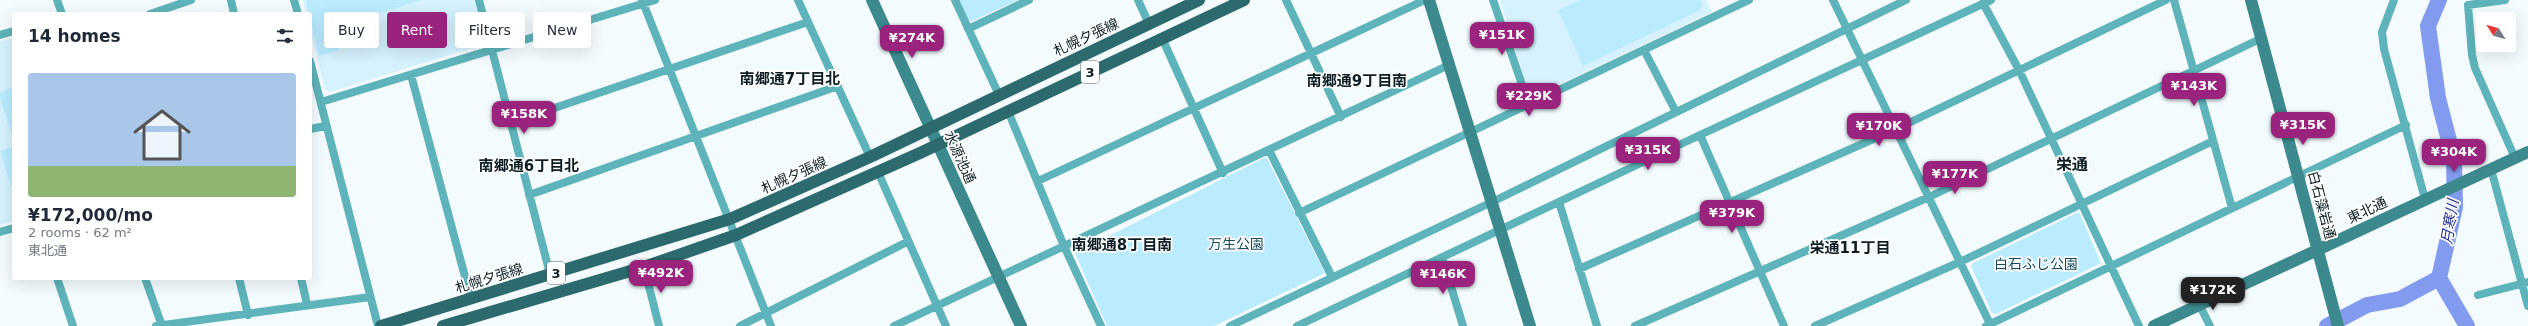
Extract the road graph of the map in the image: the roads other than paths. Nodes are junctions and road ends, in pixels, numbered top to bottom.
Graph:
1 (57, 0) edge
2 (191, 0) edge
3 (231, 0) edge
4 (294, 0) edge
5 (479, 0) edge
6 (655, 0) edge
7 (798, 0) edge
8 (872, 0) edge
9 (955, 0) edge
10 (1029, 0) edge
11 (1138, 0) edge
12 (1199, 0) edge
13 (1244, 0) edge
14 (1286, 0) edge
15 (1425, 0) edge
16 (1429, 0) edge
17 (1493, 0) edge
18 (1748, 0) edge
19 (1833, 0) edge
20 (1906, 0) edge
21 (2166, 0) edge
22 (2174, 0) edge
23 (2251, 0) edge
24 (2394, 0) edge
25 (2505, 0) edge
26 (643, 2) edge
27 (1987, 2) edge
28 (61, 12) edge
29 (156, 12) edge
30 (234, 12) edge
31 (297, 12) edge
32 (808, 22) junction
33 (1149, 24) junction
34 (1848, 28) junction
35 (968, 29) junction
36 (12, 32) edge
37 (0, 35) edge
38 (1162, 38) junction
39 (2262, 38) junction
40 (492, 50) junction
41 (1644, 50) junction
42 (1311, 53) junction
43 (1863, 58) junction
44 (1449, 65) junction
45 (312, 68) edge
46 (669, 68) junction
47 (2195, 69) junction
48 (2020, 72) junction
49 (411, 75) junction
50 (838, 86) junction
51 (999, 95) junction
52 (321, 102) junction
53 (1529, 105) junction
54 (1192, 108) junction
55 (1008, 111) junction
56 (1676, 112) junction
57 (1341, 117) junction
58 (510, 123) junction
59 (2406, 125) junction
60 (326, 126) junction
61 (930, 127) junction
62 (312, 129) edge
63 (1896, 129) junction
64 (1470, 134) junction
65 (1700, 134) junction
66 (697, 137) junction
67 (2050, 138) junction
68 (2213, 141) junction
69 (937, 144) junction
70 (1269, 150) junction
71 (2528, 152) edge
72 (870, 157) junction
73 (2515, 158) junction
74 (2491, 169) junction
75 (878, 172) junction
76 (1223, 173) junction
77 (2299, 176) junction
78 (1038, 180) junction
79 (529, 195) junction
80 (1929, 197) junction
81 (2425, 199) junction
82 (1559, 202) junction
83 (1729, 202) junction
84 (2083, 204) junction
85 (1493, 207) junction
86 (2232, 208) junction
87 (1299, 213) junction
88 (730, 219) junction
89 (1499, 228) junction
90 (12, 229) edge
91 (0, 232) edge
92 (736, 235) junction
93 (907, 242) junction
94 (1064, 246) junction
95 (2318, 249) junction
96 (1442, 257) junction
97 (1960, 262) junction
98 (644, 266) junction
99 (2111, 266) junction
100 (1579, 269) junction
101 (1759, 271) junction
102 (550, 274) junction
103 (998, 277) junction
104 (1332, 277) junction
105 (58, 280) edge
106 (146, 280) edge
107 (239, 280) edge
108 (301, 280) edge
109 (2525, 283) edge
110 (2478, 295) dead end
111 (370, 297) junction
112 (470, 299) junction
113 (307, 304) junction
114 (2199, 304) junction
115 (937, 305) junction
116 (2528, 306) edge
117 (766, 313) junction
118 (248, 315) junction
119 (1989, 325) edge
120 (73, 326) edge
121 (160, 326) edge
122 (380, 326) edge
123 (443, 326) edge
124 (659, 326) edge
125 (740, 326) edge
126 (771, 326) edge
127 (894, 326) edge
128 (946, 326) edge
129 (1021, 326) edge
130 (1101, 326) edge
131 (1230, 326) edge
132 (1297, 326) edge
133 (1463, 326) edge
134 (1530, 326) edge
135 (1597, 326) edge
136 (1635, 326) edge
137 (1784, 326) edge
138 (1815, 326) edge
139 (2140, 326) edge
140 (2154, 326) edge
141 (2210, 326) edge
142 (2338, 326) edge

1 - 28 street
2 - 29 street
3 - 30 street
4 - 31 street
5 - 40 street
6 - 26 street
7 - 32 street
8 - 61 street, 水源池通
9 - 35 street
10 - 35 street
11 - 33 street
12 - 33 main road, 札幌夕張線 / 3
13 - 38 main road, 3
14 - 42 street
15 - 42 street
16 - 44 street
17 - 53 street
18 - 41 street
19 - 34 street
20 - 34 street
21 - 48 street
22 - 47 street
23 - 39 street, 白石藻岩通
24 - 59 street
25 - 73 street
26 - 40 street
26 - 46 street
27 - 43 street
27 - 48 street
32 - 46 street
32 - 50 street
33 - 51 main road, 札幌夕張線 / 3
34 - 43 street
34 - 56 street
35 - 51 street
36 - 37 street
38 - 54 street
38 - 55 main road, 3
39 - 47 street
39 - 77 street, 白石藻岩通
40 - 49 street
40 - 58 street
41 - 53 street
41 - 56 street
42 - 54 street
42 - 57 street
43 - 63 street
43 - 65 street
44 - 57 street
44 - 64 street
45 - 52 street
46 - 58 street
46 - 66 street
47 - 67 street
47 - 68 street
48 - 63 street
48 - 67 street
49 - 52 street
49 - 112 street
50 - 66 street
50 - 72 street
51 - 61 main road, 札幌夕張線 / 3
52 - 60 street
53 - 64 street
54 - 76 street
54 - 78 street
55 - 69 main road, 3
55 - 78 street
56 - 85 street
57 - 70 street
58 - 79 street
59 - 77 street
59 - 81 street
60 - 62 street
60 - 111 street
61 - 69 street, 水源池通
61 - 72 main road, 札幌夕張線 / 3
63 - 80 street
63 - 83 street
64 - 85 street
64 - 87 street
65 - 82 street
65 - 83 street
66 - 79 street
66 - 88 street
67 - 80 street
67 - 84 street
68 - 84 street
68 - 86 street
69 - 75 main road, 3
69 - 103 street, 水源池通
70 - 76 street
70 - 87 street
71 - 73 street, 東北通
72 - 88 main road, 札幌夕張線 / 3
73 - 74 street, 東北通
74 - 81 street, 東北通
74 - 109 street
75 - 92 main road, 3
75 - 93 street
76 - 94 street
77 - 86 street
77 - 95 street, 白石藻岩通
78 - 94 street
79 - 102 street
80 - 97 street
80 - 101 street
81 - 95 street, 東北通
82 - 89 street
82 - 100 street
83 - 100 street
83 - 101 street
84 - 97 street
84 - 99 street
85 - 89 street
85 - 104 street
86 - 99 street
87 - 104 street
88 - 92 street
88 - 102 main road, 札幌夕張線 / 3
89 - 96 street
89 - 134 street
90 - 91 street
92 - 98 main road, 3
92 - 117 street
93 - 115 street
93 - 117 street
94 - 103 street
94 - 130 street
95 - 114 street, 東北通
95 - 142 street, 白石藻岩通
96 - 132 street
96 - 133 street
97 - 119 street
97 - 138 street
98 - 123 main road, 3
98 - 124 street
99 - 119 street
99 - 139 street
100 - 135 street
101 - 136 street
101 - 137 street
102 - 112 main road, 札幌夕張線 / 3
103 - 115 street
103 - 129 street, 水源池通
104 - 131 street
105 - 120 street
106 - 121 street
107 - 118 street
108 - 113 street
109 - 110 street
109 - 116 street
111 - 113 street
111 - 122 street
112 - 122 main road, 札幌夕張線 / 3
113 - 118 street
114 - 140 street, 東北通
114 - 141 street
115 - 127 street
115 - 128 street
117 - 125 street
117 - 126 street
118 - 121 street

